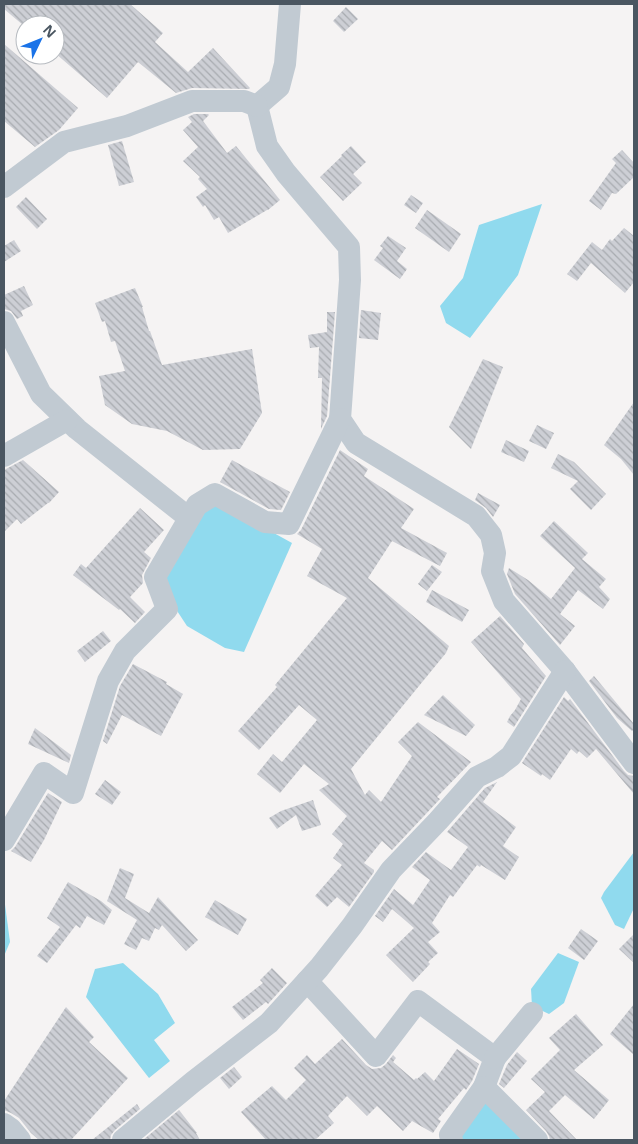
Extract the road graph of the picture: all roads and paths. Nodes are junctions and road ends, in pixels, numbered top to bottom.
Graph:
1 (290, 4) edge
2 (257, 106) junction
3 (4, 187) edge
4 (4, 322) edge
5 (340, 419) junction
6 (67, 420) junction
7 (4, 456) edge
8 (190, 518) junction
9 (565, 671) junction
10 (634, 763) edge
11 (4, 840) edge
12 (307, 981) junction
13 (532, 1013) dead end
14 (495, 1058) junction
15 (484, 1087) junction
16 (4, 1124) edge
17 (20, 1140) edge
18 (123, 1140) edge
19 (452, 1140) edge
20 (538, 1140) edge

1 - 2 street
2 - 3 street
2 - 5 street
4 - 6 street
5 - 8 street
5 - 9 street
6 - 7 street
6 - 8 street
8 - 11 street
9 - 10 street
9 - 12 street
12 - 14 street
12 - 18 street
13 - 14 street
14 - 15 street
15 - 19 street
15 - 20 street
16 - 17 street

